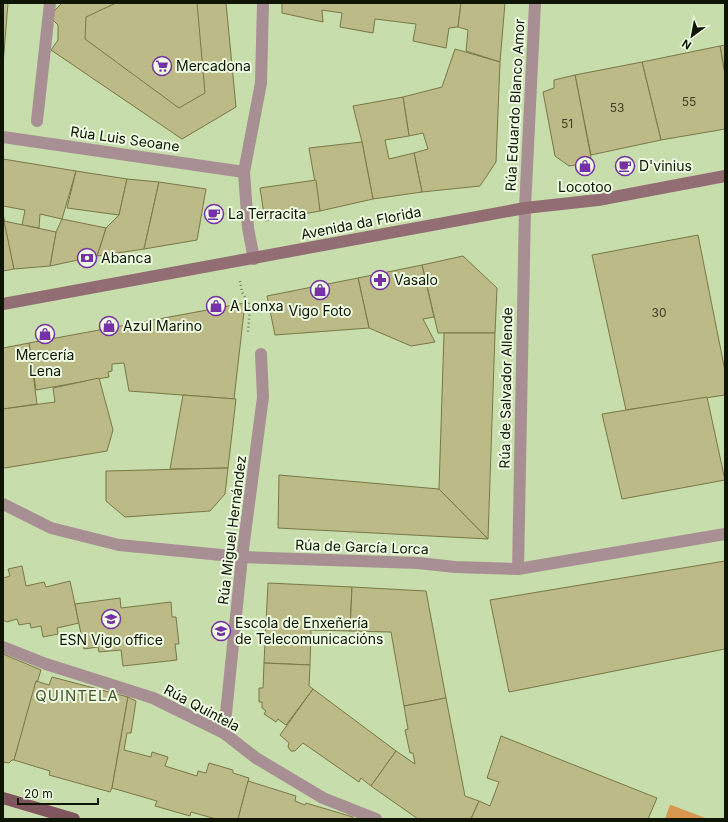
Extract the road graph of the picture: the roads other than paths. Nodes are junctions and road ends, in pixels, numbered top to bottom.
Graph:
1 (50, 3) edge
2 (263, 3) edge
3 (535, 3) edge
4 (37, 121) dead end
5 (3, 137) edge
6 (244, 172) junction
7 (725, 176) edge
8 (525, 208) junction
9 (254, 259) junction
10 (3, 304) edge
11 (261, 354) dead end
12 (3, 504) edge
13 (725, 534) edge
14 (242, 557) junction
15 (518, 568) junction
16 (3, 647) edge
17 (224, 733) junction
18 (3, 798) edge
19 (74, 819) edge
20 (376, 819) edge

1 - 4 street
2 - 6 street
3 - 8 street, Rúa Eduardo Blanco Amor
5 - 6 street, Rúa Luis Seoane
6 - 9 street
7 - 8 main road, Avenida da Florida
8 - 9 main road, Avenida da Florida
8 - 15 street, Rúa de Salvador Allende
9 - 10 main road, Avenida da Florida
11 - 14 street, Rúa Miguel Hernández
12 - 14 street, Rúa de García Lorca
13 - 15 street, Rúa de García Lorca
14 - 15 street, Rúa de García Lorca
14 - 17 street, Rúa Miguel Hernández
16 - 17 street, Rúa Quintela
17 - 20 street, Rúa Quintela
18 - 19 main road

